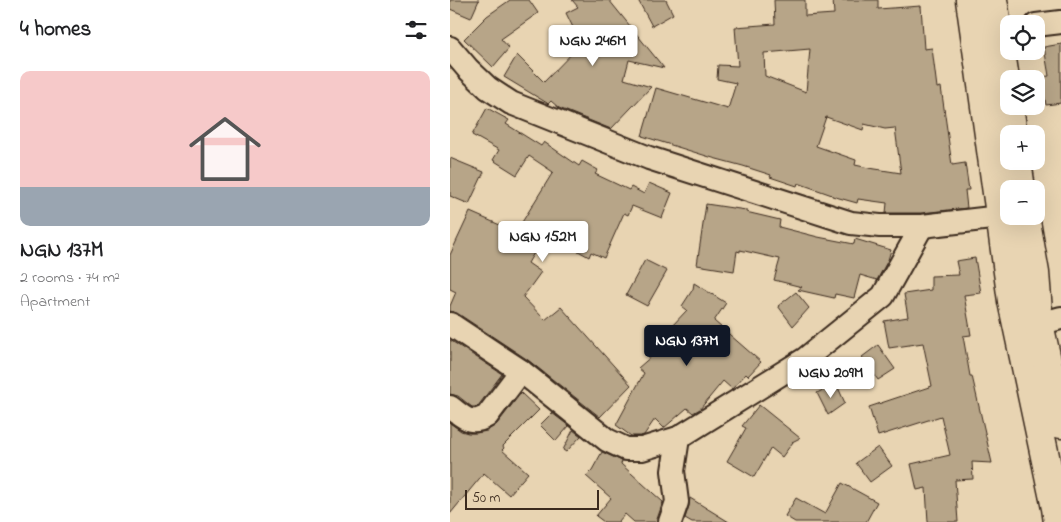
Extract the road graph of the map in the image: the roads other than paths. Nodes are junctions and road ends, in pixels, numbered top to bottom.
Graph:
1 (970, 0) edge
2 (993, 0) edge
3 (1000, 20) edge
4 (1061, 22) edge
5 (1045, 24) edge
6 (450, 48) edge
7 (1005, 180) edge
8 (1000, 218) edge
9 (1013, 225) edge
10 (1016, 225) edge
11 (922, 226) junction
12 (1050, 321) edge
13 (450, 324) edge
14 (521, 371) junction
15 (450, 407) edge
16 (1061, 424) edge
17 (678, 438) junction
18 (670, 522) edge
19 (1058, 522) edge

1 - 7 main road
2 - 3 main road
4 - 5 street
6 - 11 street
8 - 11 street
9 - 19 main road
10 - 12 main road
11 - 17 street
12 - 16 main road
13 - 14 street
14 - 15 street
14 - 17 street
17 - 18 street

